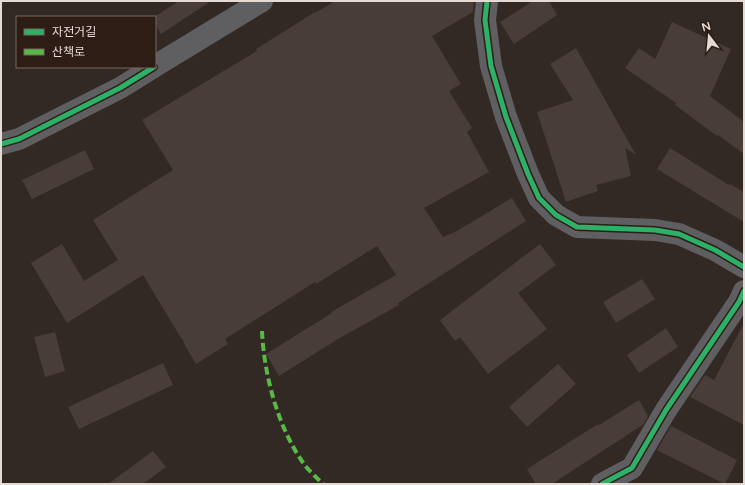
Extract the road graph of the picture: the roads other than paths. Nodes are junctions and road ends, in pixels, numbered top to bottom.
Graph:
1 (487, 1) edge
2 (259, 2) edge
3 (156, 66) edge
4 (152, 68) edge
5 (1, 144) edge
6 (744, 267) edge
7 (744, 291) edge
8 (629, 476) edge
9 (602, 484) edge

1 - 6 street
2 - 3 street
4 - 5 street
7 - 8 street
8 - 9 street

